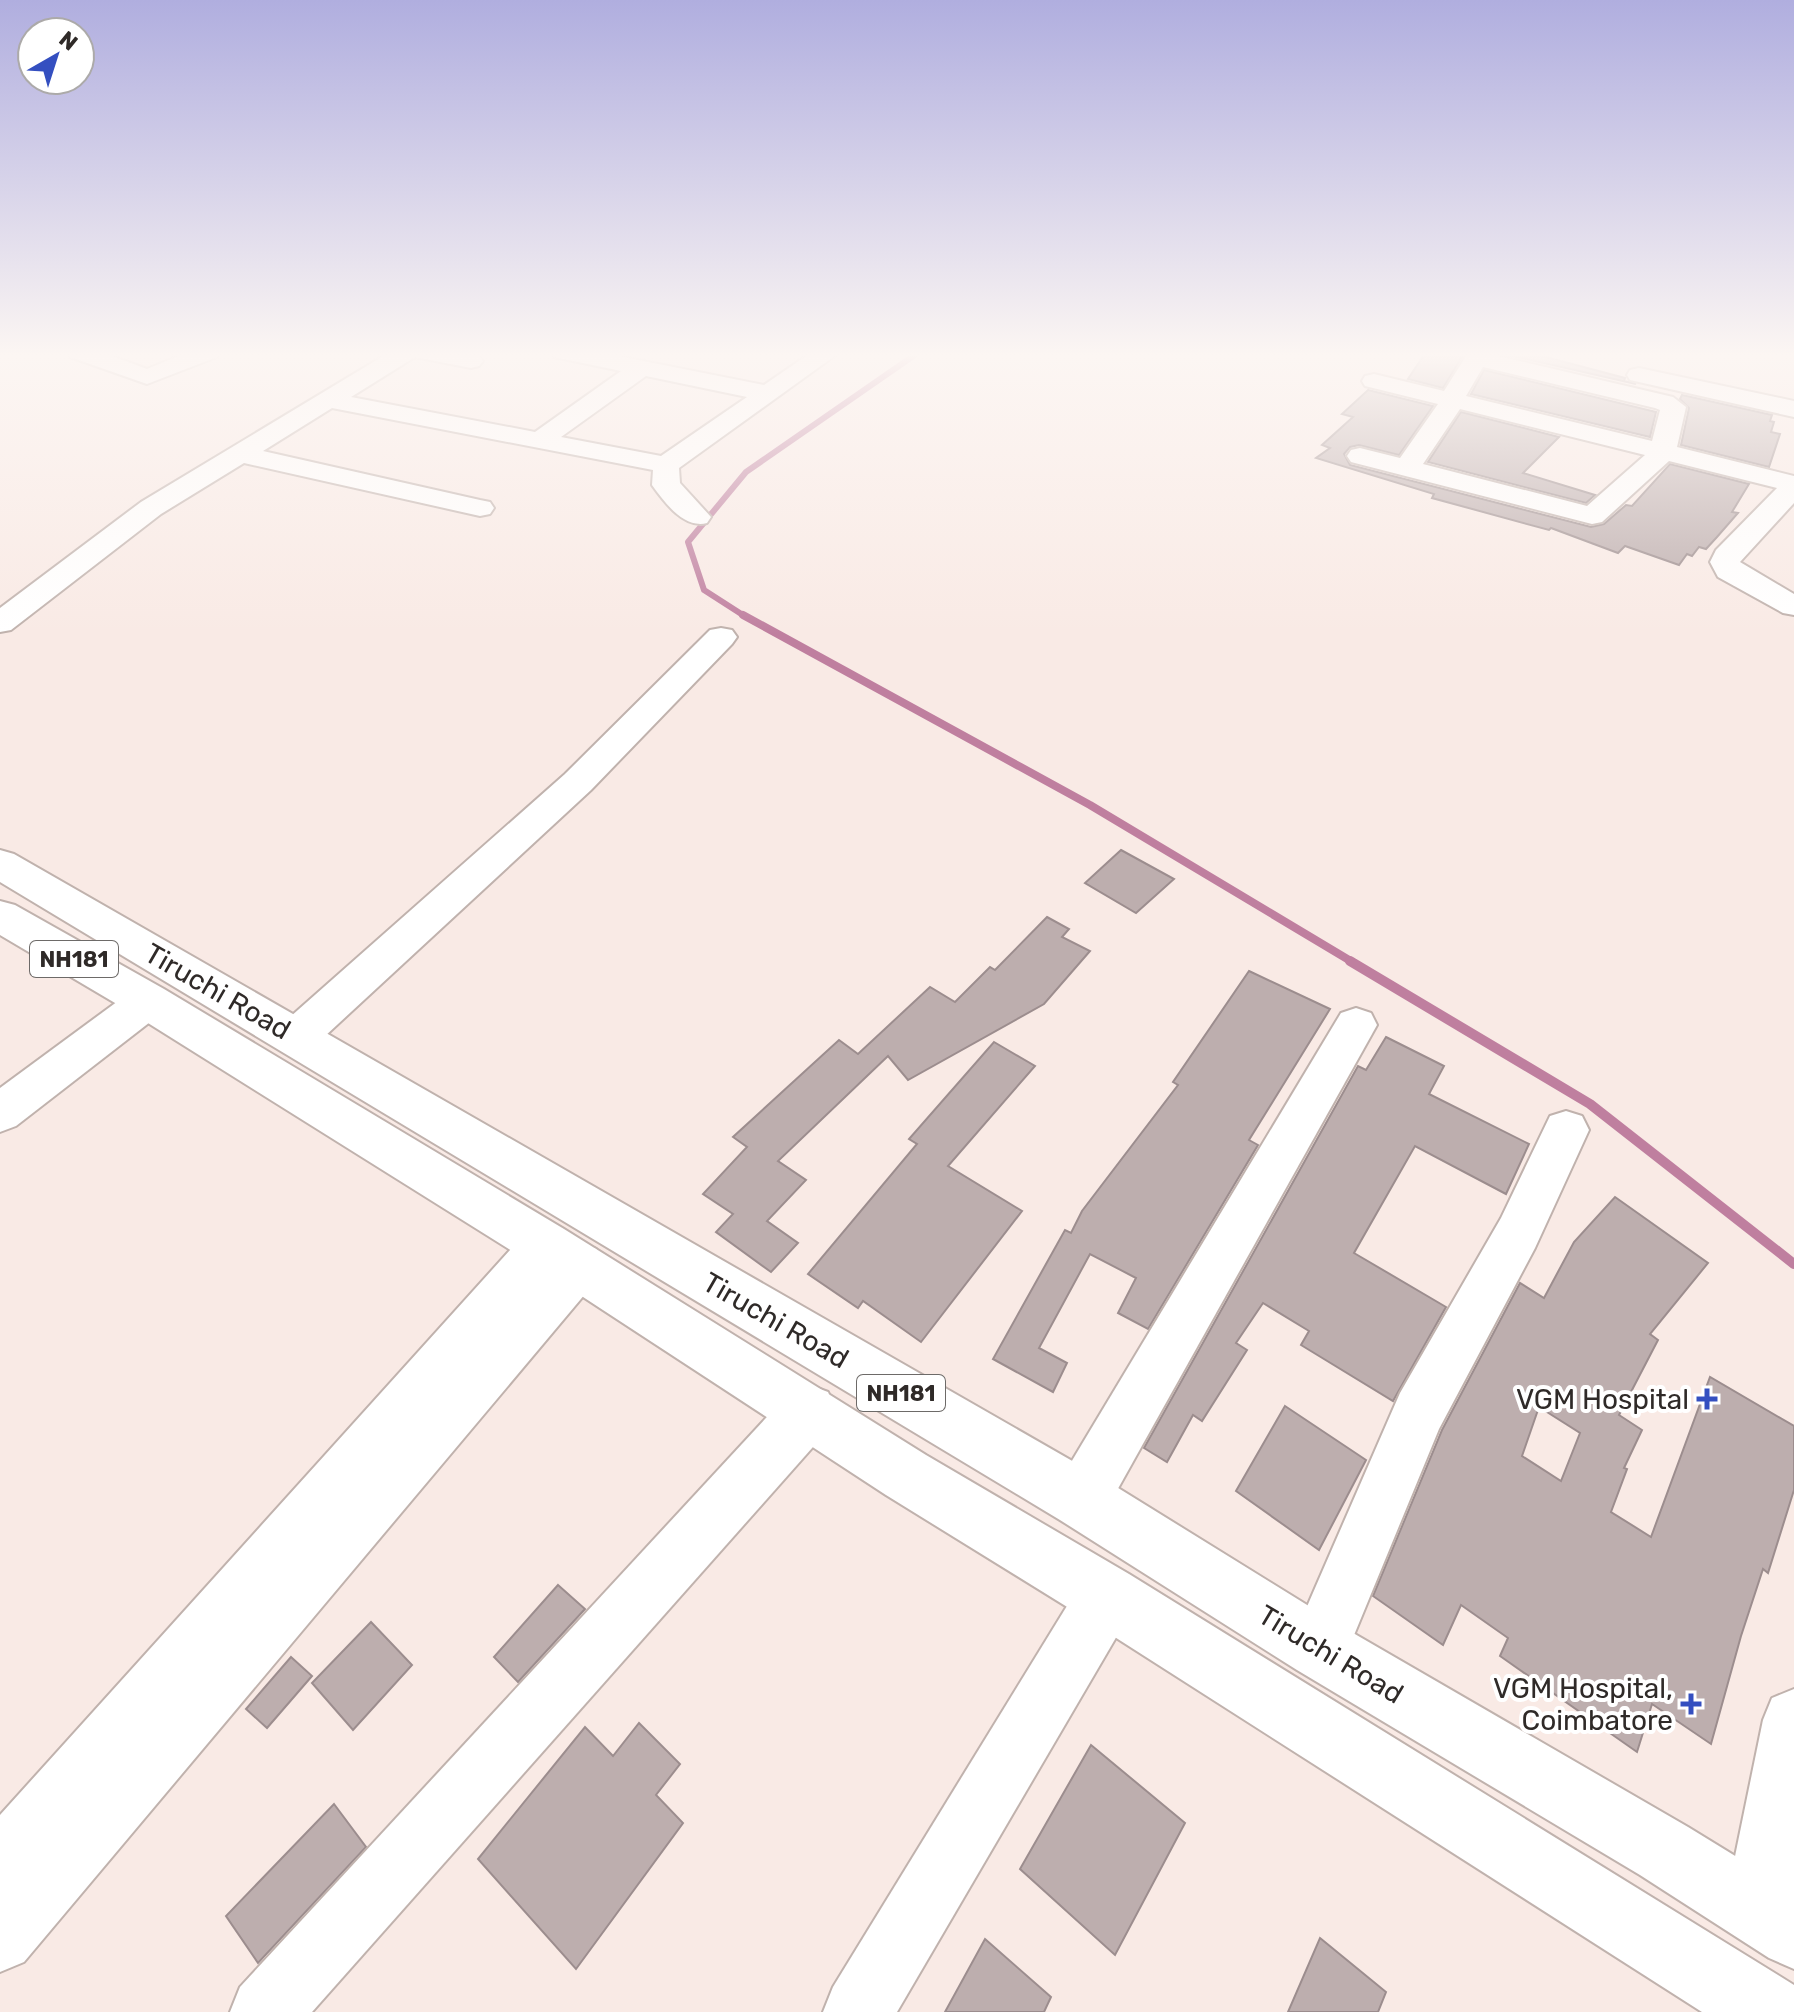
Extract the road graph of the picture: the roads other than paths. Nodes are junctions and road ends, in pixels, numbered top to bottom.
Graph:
1 (253, 446) edge
2 (570, 446) edge
3 (694, 446) edge
4 (1422, 446) edge
5 (1630, 446) edge
6 (1664, 446) edge
7 (240, 454) junction
8 (1662, 454) junction
9 (1360, 456) dead end
10 (666, 465) junction
11 (1407, 468) junction
12 (1794, 486) edge
13 (480, 508) dead end
14 (697, 517) dead end
15 (1794, 606) edge
16 (0, 623) edge
17 (721, 637) dead end
18 (0, 864) edge
19 (0, 916) edge
20 (148, 1001) junction
21 (1356, 1025) dead end
22 (296, 1037) junction
23 (0, 1113) edge
24 (1566, 1130) dead end
25 (562, 1255) junction
26 (809, 1411) junction
27 (1081, 1499) junction
28 (1107, 1596) junction
29 (1319, 1648) junction
30 (1794, 1720) edge
31 (0, 1864) edge
32 (1776, 1922) edge
33 (0, 1938) edge
34 (265, 2012) edge
35 (858, 2012) edge
36 (1769, 2012) edge

1 - 7 street
2 - 10 street
3 - 10 street
4 - 11 street
5 - 8 street
6 - 8 street
7 - 13 street
7 - 16 street
8 - 11 street
8 - 12 street
9 - 11 street
10 - 14 street
12 - 15 street
17 - 22 street
18 - 22 highway, Tiruchi Road / NH181
19 - 20 highway, NH181
20 - 23 street
20 - 25 highway, NH181
21 - 27 street
22 - 27 highway, Tiruchi Road / NH181
24 - 29 street
25 - 26 highway, NH181
25 - 31 street
25 - 33 street
26 - 28 highway, NH181
26 - 34 street
27 - 29 highway, Tiruchi Road / NH181
28 - 35 street
28 - 36 highway, NH181
29 - 32 highway, Tiruchi Road / NH181
30 - 32 street

